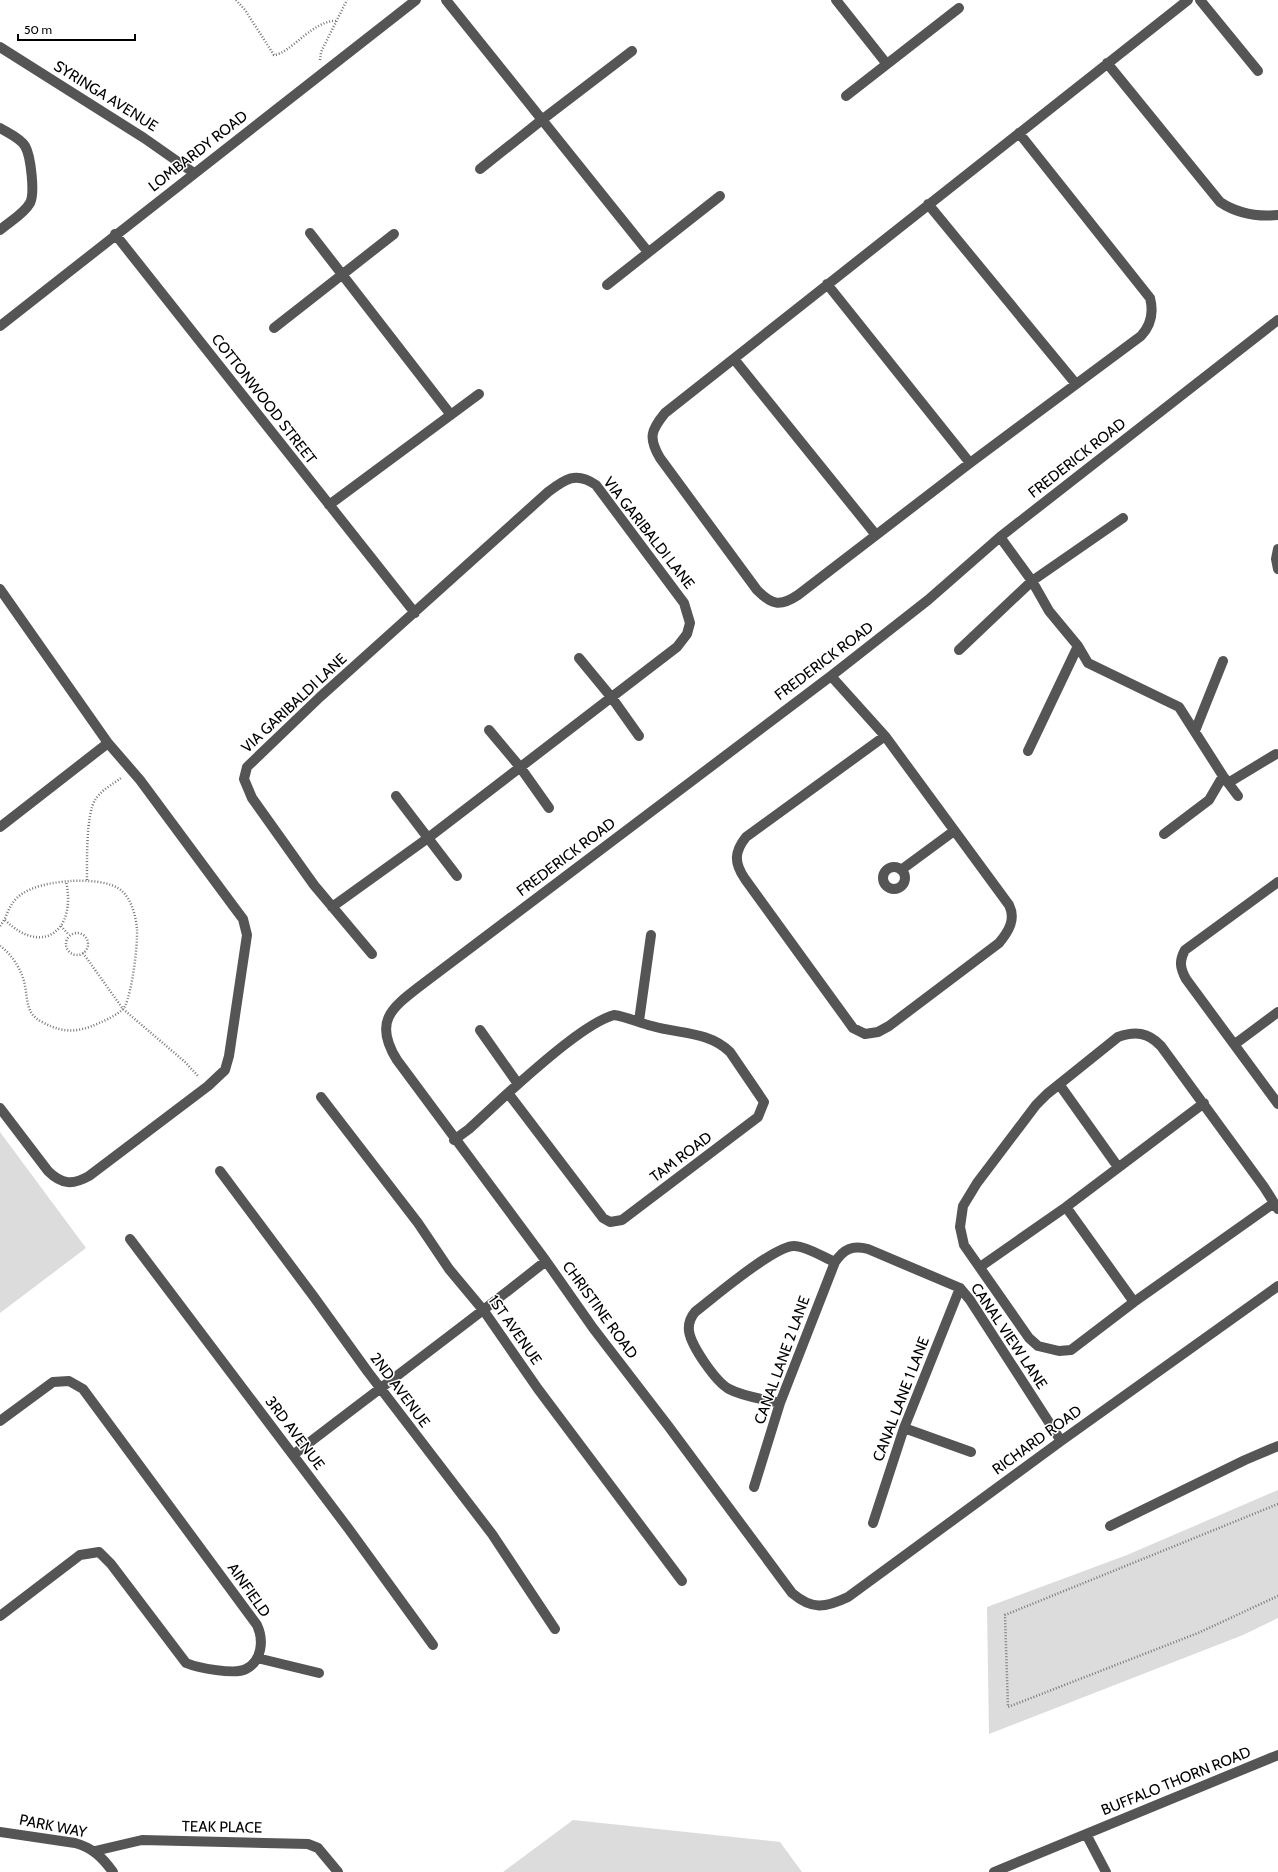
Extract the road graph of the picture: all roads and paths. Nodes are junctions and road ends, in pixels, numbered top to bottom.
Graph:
1 (236, 0) edge
2 (346, 0) edge
3 (416, 0) edge
4 (446, 0) edge
5 (836, 0) edge
6 (1188, 0) edge
7 (1200, 0) edge
8 (959, 8) dead end
9 (337, 21) junction
10 (0, 47) edge
11 (632, 51) dead end
12 (886, 63) junction
13 (1107, 63) junction
14 (326, 71) junction
15 (1258, 71) dead end
16 (846, 96) dead end
17 (543, 119) junction
18 (0, 128) edge
19 (1019, 133) junction
20 (480, 170) dead end
21 (194, 173) junction
22 (720, 196) dead end
23 (928, 204) junction
24 (1278, 215) edge
25 (0, 230) edge
26 (310, 233) dead end
27 (116, 234) junction
28 (394, 234) dead end
29 (648, 252) junction
30 (343, 274) junction
31 (827, 284) junction
32 (606, 285) dead end
33 (1278, 320) edge
34 (0, 326) edge
35 (274, 328) dead end
36 (734, 359) junction
37 (1076, 384) junction
38 (479, 394) dead end
39 (451, 415) junction
40 (970, 463) junction
41 (329, 505) junction
42 (1123, 518) dead end
43 (876, 535) junction
44 (1000, 537) junction
45 (1278, 549) edge
46 (1278, 570) edge
47 (1032, 581) junction
48 (0, 589) edge
49 (415, 613) junction
50 (1078, 646) junction
51 (959, 650) dead end
52 (579, 658) dead end
53 (1223, 661) dead end
54 (831, 676) junction
55 (612, 698) junction
56 (489, 730) dead end
57 (1195, 730) junction
58 (639, 736) dead end
59 (886, 736) junction
60 (108, 744) junction
61 (1028, 751) dead end
62 (1276, 754) dead end
63 (520, 767) junction
64 (132, 771) junction
65 (1226, 780) junction
66 (396, 796) dead end
67 (1238, 796) dead end
68 (549, 808) dead end
69 (0, 827) edge
70 (954, 831) junction
71 (1164, 834) dead end
72 (428, 838) junction
73 (901, 870) dead end
74 (457, 876) dead end
75 (87, 880) junction
76 (66, 882) junction
77 (1278, 882) edge
78 (332, 907) junction
79 (5, 920) junction
80 (0, 926) edge
81 (61, 926) junction
82 (69, 935) junction
83 (651, 935) dead end
84 (0, 946) edge
85 (83, 953) junction
86 (372, 954) dead end
87 (122, 1009) junction
88 (1278, 1012) edge
89 (387, 1021) joint
90 (639, 1021) junction
91 (480, 1030) dead end
92 (1235, 1044) junction
93 (518, 1084) junction
94 (1059, 1084) junction
95 (208, 1086) junction
96 (508, 1093) junction
97 (321, 1097) dead end
98 (1204, 1103) junction
99 (1278, 1104) edge
100 (0, 1108) edge
101 (454, 1140) junction
102 (1118, 1167) junction
103 (220, 1171) dead end
104 (1276, 1206) edge
105 (1066, 1207) junction
106 (130, 1239) dead end
107 (848, 1249) joint
108 (546, 1261) junction
109 (835, 1262) junction
110 (980, 1267) junction
111 (1278, 1286) edge
112 (960, 1288) junction
113 (1134, 1302) junction
114 (484, 1311) junction
115 (379, 1388) junction
116 (780, 1403) junction
117 (0, 1421) edge
118 (904, 1428) junction
119 (1061, 1441) junction
120 (1278, 1446) edge
121 (971, 1452) dead end
122 (293, 1455) junction
123 (754, 1487) dead end
124 (1278, 1504) edge
125 (873, 1523) dead end
126 (1110, 1526) dead end
127 (682, 1581) dead end
128 (1278, 1596) edge
129 (809, 1605) joint
130 (0, 1616) edge
131 (555, 1629) dead end
132 (433, 1645) dead end
133 (257, 1658) junction
134 (319, 1673) dead end
135 (1278, 1755) edge
136 (0, 1832) edge
137 (1086, 1834) junction
138 (95, 1851) junction
139 (113, 1872) edge
140 (338, 1872) edge
141 (994, 1872) edge
142 (1106, 1872) edge

1 - 9 path
2 - 9 path
3 - 14 street, LOMBARDY ROAD
4 - 17 street
5 - 12 street
6 - 13 street
7 - 15 street
8 - 12 street
9 - 14 path
10 - 21 street, SYRINGA AVENUE
11 - 17 street
12 - 16 street
13 - 19 street
13 - 24 street
14 - 21 street, LOMBARDY ROAD
17 - 20 street
17 - 29 street
18 - 25 street
19 - 23 street
19 - 37 street
21 - 27 street, LOMBARDY ROAD
22 - 29 street
23 - 31 street
23 - 37 street
26 - 30 street
27 - 34 street, LOMBARDY ROAD
27 - 41 street, COTTONWOOD STREET
28 - 30 street
29 - 32 street
30 - 35 street
30 - 39 street
31 - 36 street
31 - 40 street
33 - 44 street, FREDERICK ROAD
36 - 43 street
36 - 43 street
37 - 40 street
38 - 39 street
39 - 41 street
40 - 43 street
41 - 49 street, COTTONWOOD STREET
42 - 47 street
44 - 47 street
44 - 54 street, FREDERICK ROAD
45 - 46 street
47 - 50 street
47 - 51 street
48 - 60 street
49 - 55 street, VIA GARIBALDI LANE
49 - 78 street, VIA GARIBALDI LANE
50 - 57 street
50 - 61 street
52 - 55 street
53 - 57 street
54 - 59 street
54 - 89 street, FREDERICK ROAD
55 - 58 street
55 - 63 street, VIA GARIBALDI LANE
56 - 63 street
57 - 65 street
59 - 70 street
59 - 70 street
60 - 64 street
60 - 69 street
62 - 65 street
63 - 68 street
63 - 72 street, VIA GARIBALDI LANE
64 - 75 path
64 - 95 street
65 - 67 street
65 - 71 street
66 - 72 street
70 - 73 street
72 - 74 street
72 - 78 street, VIA GARIBALDI LANE
75 - 76 path
75 - 87 path
76 - 79 path
76 - 81 path
77 - 92 street
78 - 86 street, VIA GARIBALDI LANE
79 - 80 path
79 - 81 path
81 - 82 path
82 - 85 path
82 - 85 path
83 - 90 street
84 - 87 path
85 - 87 path
87 - 95 path
88 - 92 street
89 - 101 street, CHRISTINE ROAD
90 - 93 street, TAM ROAD
90 - 96 street, TAM ROAD
91 - 93 street
92 - 99 street
93 - 96 street, TAM ROAD
94 - 98 street
94 - 102 street
94 - 110 street
95 - 100 street
96 - 101 street, TAM ROAD
97 - 114 street, 1ST AVENUE
98 - 102 street
98 - 104 street
101 - 108 street, CHRISTINE ROAD
102 - 105 street
103 - 115 street, 2ND AVENUE
104 - 113 street
105 - 110 street
105 - 113 street
106 - 122 street, 3RD AVENUE
107 - 109 street, CANAL LANE 2 LANE
107 - 112 street, CANAL VIEW LANE
108 - 114 street
108 - 129 street, CHRISTINE ROAD
109 - 116 street, CANAL LANE 2 LANE
109 - 116 street
110 - 113 street
111 - 119 street, RICHARD ROAD
112 - 118 street, CANAL LANE 1 LANE
112 - 119 street, CANAL VIEW LANE
114 - 115 street
114 - 127 street, 1ST AVENUE
115 - 122 street
115 - 131 street, 2ND AVENUE
116 - 123 street, CANAL LANE 2 LANE
117 - 133 street, AINFIELD
118 - 121 street
118 - 125 street, CANAL LANE 1 LANE
119 - 129 street, RICHARD ROAD
120 - 126 street
122 - 132 street, 3RD AVENUE
124 - 128 path
130 - 133 street
133 - 134 street
135 - 137 street, BUFFALO THORN ROAD
136 - 138 street, PARK WAY
137 - 141 street, BUFFALO THORN ROAD
137 - 142 street
138 - 139 street, PARK WAY
138 - 140 street, TEAK PLACE

